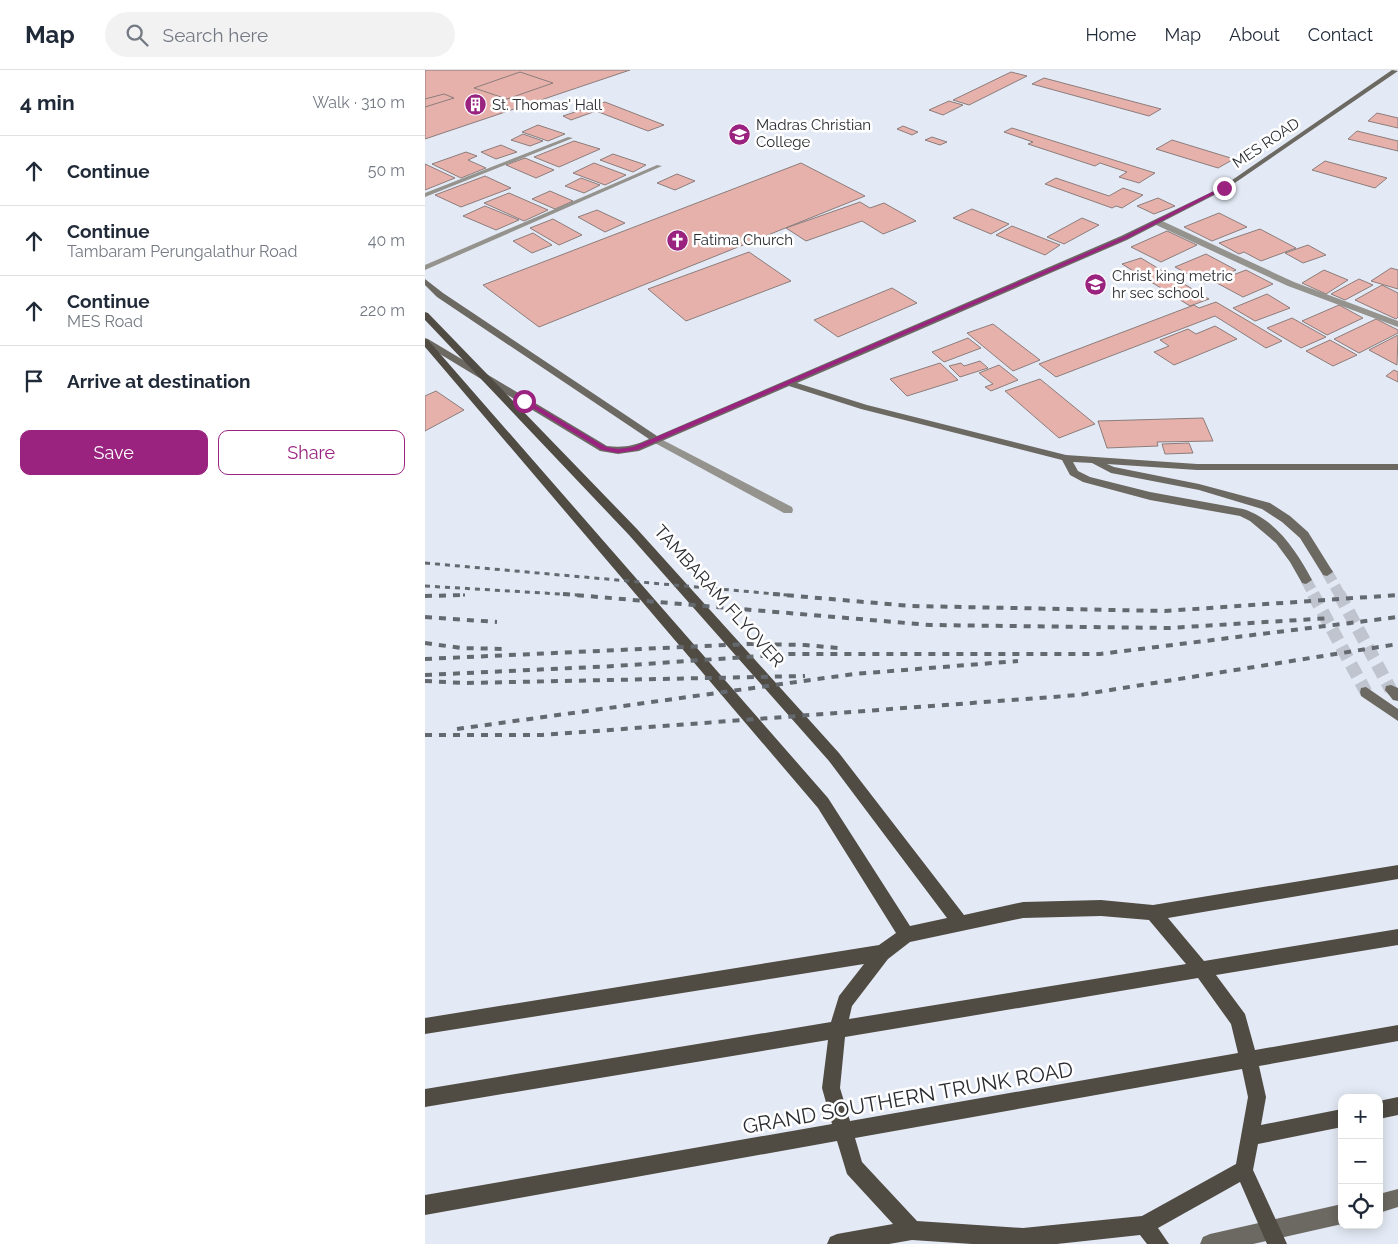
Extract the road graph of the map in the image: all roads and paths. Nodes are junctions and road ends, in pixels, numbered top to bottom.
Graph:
1 (1397, 70) edge
2 (570, 138) dead end
3 (659, 166) dead end
4 (425, 195) edge
5 (1157, 222) junction
6 (425, 268) edge
7 (425, 281) edge
8 (425, 316) edge
9 (1398, 324) edge
10 (425, 342) edge
11 (788, 383) junction
12 (657, 440) junction
13 (1066, 458) junction
14 (1091, 460) junction
15 (1398, 467) edge
16 (788, 510) dead end
17 (1327, 572) tunnel mouth
18 (1306, 580) tunnel mouth
19 (1366, 692) tunnel mouth
20 (1398, 716) edge
21 (1398, 872) edge
22 (1153, 913) junction
23 (960, 924) junction
24 (906, 935) junction
25 (1398, 937) edge
26 (882, 953) junction
27 (425, 1026) edge
28 (1398, 1032) edge
29 (425, 1098) edge
30 (1398, 1106) edge
31 (1383, 1109) edge
32 (1338, 1119) edge
33 (1249, 1137) junction
34 (1244, 1170) junction
35 (1398, 1198) edge
36 (1383, 1203) edge
37 (425, 1205) edge
38 (1338, 1215) edge
39 (1144, 1225) junction
40 (912, 1230) junction
41 (837, 1244) edge
42 (1159, 1244) edge
43 (1210, 1244) edge
44 (1277, 1244) edge

1 - 5 street, MES ROAD
2 - 4 street
3 - 6 street
5 - 9 street
5 - 11 street, MES ROAD
7 - 12 street
8 - 23 main road, TAMBARAM FLYOVER
10 - 12 street, MES ROAD
10 - 24 main road
11 - 12 street, MES ROAD
11 - 13 street
12 - 16 street
13 - 14 street
13 - 18 street
14 - 15 street
14 - 17 street
19 - 20 street
21 - 22 main road
22 - 23 main road
22 - 33 main road
23 - 24 main road
24 - 26 main road
25 - 29 main road
26 - 27 main road
26 - 40 main road
28 - 37 main road, GRAND SOUTHERN TRUNK ROAD
30 - 31 main road
32 - 33 main road
33 - 34 main road
34 - 39 main road
34 - 44 main road
35 - 36 street
38 - 43 street
39 - 40 main road
39 - 42 main road
40 - 41 main road

